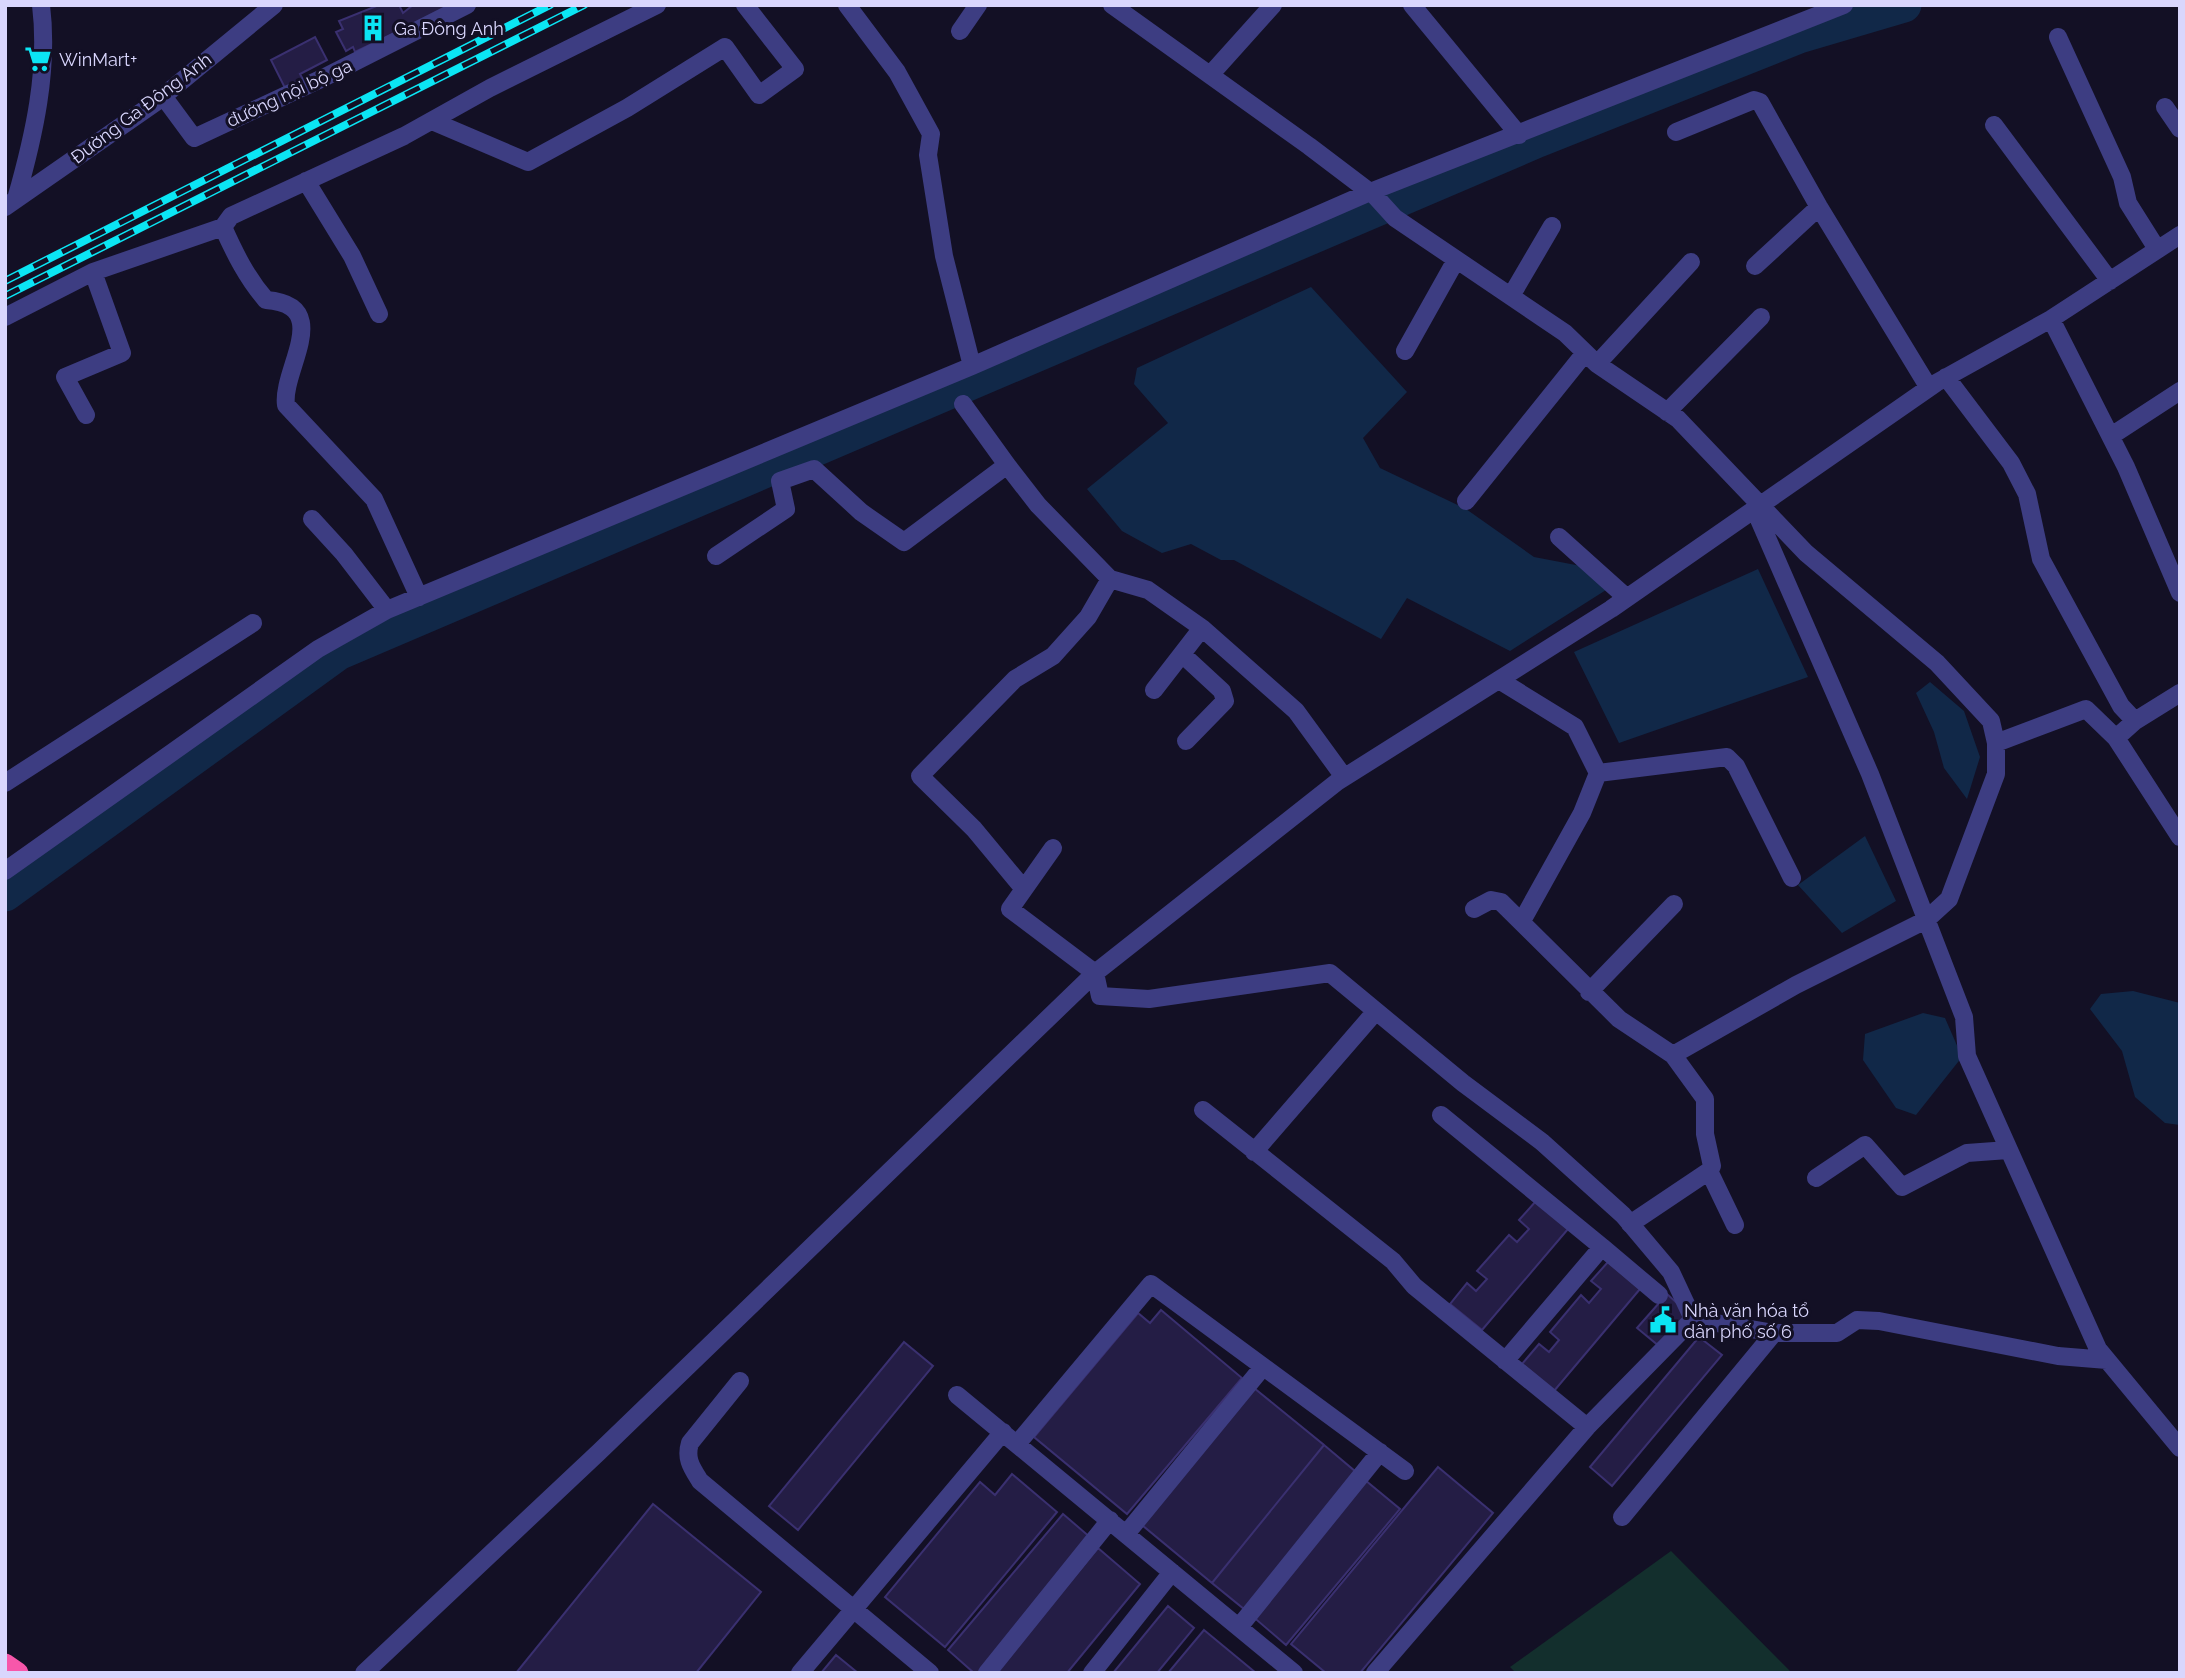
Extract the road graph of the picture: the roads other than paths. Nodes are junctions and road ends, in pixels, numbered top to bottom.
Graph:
1 (41, 5) edge
2 (274, 5) edge
3 (467, 5) edge
4 (657, 5) edge
5 (745, 5) edge
6 (847, 5) edge
7 (978, 5) edge
8 (1112, 5) edge
9 (1273, 5) edge
10 (1412, 5) edge
11 (1844, 5) edge
12 (960, 31) dead end
13 (2058, 37) dead end
14 (1211, 74) junction
15 (163, 96) junction
16 (2165, 107) dead end
17 (432, 121) junction
18 (1994, 125) dead end
19 (2180, 130) edge
20 (1676, 132) dead end
21 (1519, 135) junction
22 (306, 181) junction
23 (1372, 194) junction
24 (11, 203) edge
25 (1819, 207) junction
26 (1552, 226) dead end
27 (223, 227) junction
28 (2180, 234) edge
29 (2157, 249) junction
30 (1456, 260) junction
31 (1691, 262) dead end
32 (1755, 266) dead end
33 (93, 272) junction
34 (2110, 281) junction
35 (1511, 296) junction
36 (379, 314) dead end
37 (5, 317) edge
38 (1761, 317) dead end
39 (2051, 319) junction
40 (1405, 351) dead end
41 (1591, 358) junction
42 (972, 366) junction
43 (1946, 377) junction
44 (1929, 388) junction
45 (2180, 391) edge
46 (963, 404) dead end
47 (1667, 412) junction
48 (86, 415) dead end
49 (2112, 436) junction
50 (1007, 465) junction
51 (1466, 501) dead end
52 (1757, 506) junction
53 (312, 519) dead end
54 (1559, 537) dead end
55 (716, 556) dead end
56 (2175, 568) edge
57 (1110, 579) junction
58 (2180, 593) edge
59 (419, 597) junction
60 (1627, 598) junction
61 (387, 610) junction
62 (253, 623) dead end
63 (1202, 628) junction
64 (1183, 654) junction
65 (1499, 680) junction
66 (1154, 690) dead end
67 (2180, 693) edge
68 (2135, 721) junction
69 (2116, 738) junction
70 (1186, 741) dead end
71 (1996, 743) junction
72 (1598, 773) junction
73 (1344, 777) junction
74 (5, 783) edge
75 (2180, 836) edge
76 (1053, 848) dead end
77 (5, 871) edge
78 (1792, 878) dead end
79 (1023, 888) junction
80 (1674, 904) dead end
81 (1474, 909) dead end
82 (1926, 920) junction
83 (1522, 921) junction
84 (1096, 973) junction
85 (1589, 992) junction
86 (1376, 1011) junction
87 (1673, 1055) junction
88 (1203, 1110) dead end
89 (1441, 1115) dead end
90 (2008, 1150) junction
91 (1254, 1152) junction
92 (1709, 1171) junction
93 (1816, 1178) dead end
94 (1630, 1224) junction
95 (1735, 1225) dead end
96 (1602, 1247) junction
97 (1659, 1294) dead end
98 (1693, 1319) junction
99 (1774, 1333) junction
100 (2107, 1360) junction
101 (1505, 1361) junction
102 (1262, 1368) junction
103 (740, 1381) dead end
104 (957, 1395) dead end
105 (1587, 1427) junction
106 (1010, 1438) junction
107 (2180, 1448) edge
108 (1380, 1452) junction
109 (1405, 1471) dead end
110 (1622, 1517) dead end
111 (1110, 1520) junction
112 (1126, 1534) junction
113 (1172, 1572) junction
114 (853, 1610) junction
115 (1239, 1627) junction
116 (5, 1664) edge
117 (18, 1673) edge
118 (364, 1673) edge
119 (800, 1673) edge
120 (930, 1673) edge
121 (987, 1673) edge
122 (1091, 1673) edge
123 (1294, 1673) edge
124 (1375, 1673) edge

1 - 24 street
2 - 15 street, Đường Ga Đông Anh
3 - 15 street, đường nội bộ ga
4 - 17 street
5 - 17 street
6 - 42 street
7 - 12 street
8 - 14 street
9 - 14 street
10 - 21 street
11 - 21 street
13 - 29 street
14 - 23 street
15 - 24 street, Đường Ga Đông Anh
16 - 19 street
17 - 22 street
18 - 34 street
20 - 25 street
21 - 23 street
22 - 27 street
22 - 36 street
23 - 30 street
23 - 42 street
25 - 32 street
25 - 44 street
26 - 35 street
27 - 33 street
27 - 59 street
28 - 29 street
29 - 34 street
30 - 35 street
30 - 40 street
31 - 41 street
33 - 37 street
33 - 48 street
34 - 39 street
35 - 41 street
38 - 47 street
39 - 43 street
39 - 49 street
41 - 47 street
41 - 51 street
42 - 59 street
43 - 44 street
43 - 68 street
44 - 52 street
45 - 49 street
46 - 50 street
47 - 52 street
49 - 56 street
50 - 55 street
50 - 57 street
52 - 60 street
52 - 71 street
52 - 82 street
53 - 61 street
54 - 60 street
56 - 58 street
57 - 63 street
57 - 79 street
59 - 61 street
60 - 65 street
61 - 77 street
62 - 74 street
63 - 64 street
63 - 73 street
64 - 66 street
64 - 70 street
65 - 72 street
65 - 73 street
67 - 68 street
68 - 69 street
69 - 71 street
69 - 75 street
71 - 82 street
72 - 78 street
72 - 83 street
73 - 84 street
76 - 79 street
79 - 84 street
80 - 85 street
81 - 83 street
82 - 87 street
82 - 90 street
83 - 85 street
84 - 86 street
84 - 118 street
85 - 87 street
86 - 91 street
86 - 94 street
87 - 92 street
88 - 91 street
89 - 96 street
90 - 93 street
90 - 100 street
91 - 101 street
92 - 94 street
92 - 95 street
94 - 98 street
96 - 97 street
96 - 101 street
98 - 99 street
98 - 105 street
99 - 100 street
99 - 110 street
100 - 107 street
101 - 105 street
102 - 106 street
102 - 108 street
102 - 112 street
103 - 114 street
104 - 106 street
105 - 124 street
106 - 111 street
106 - 114 street
108 - 109 street
108 - 115 street
111 - 112 street
111 - 121 street
112 - 113 street
113 - 115 street
113 - 122 street
114 - 119 street
114 - 120 street
115 - 123 street
116 - 117 highway

